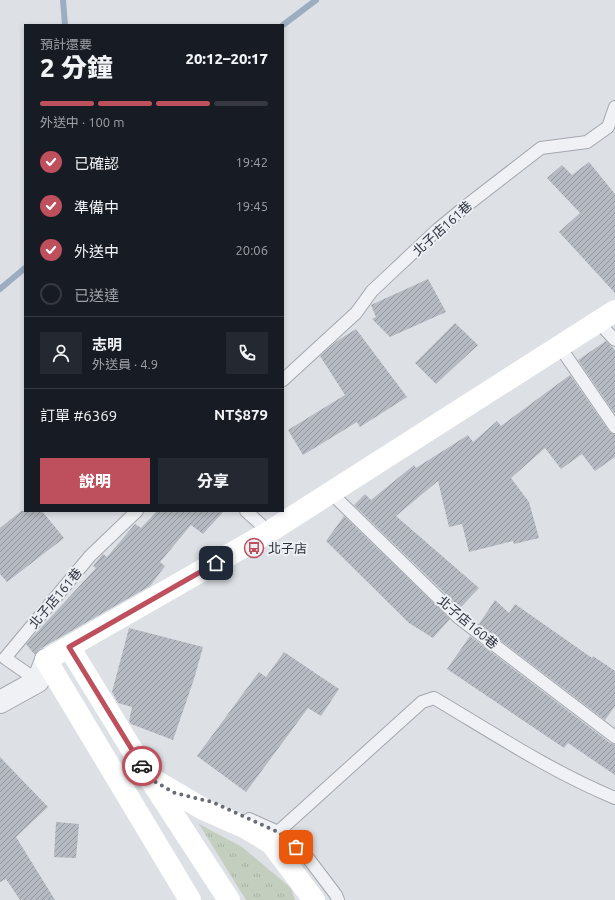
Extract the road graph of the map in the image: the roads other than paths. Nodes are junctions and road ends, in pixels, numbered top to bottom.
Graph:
1 (615, 107) edge
2 (607, 317) edge
3 (615, 340) edge
4 (560, 347) junction
5 (284, 379) edge
6 (615, 427) edge
7 (332, 494) junction
8 (137, 512) edge
9 (247, 512) edge
10 (269, 532) junction
11 (69, 647) junction
12 (46, 660) junction
13 (38, 681) junction
14 (0, 702) edge
15 (615, 737) edge
16 (150, 779) junction
17 (175, 793) junction
18 (615, 798) edge
19 (278, 832) junction
20 (190, 900) edge
21 (228, 900) edge
22 (314, 900) edge
23 (338, 900) edge

1 - 5 lane, 北子店161巷
2 - 3 lane
2 - 4 street
4 - 6 lane
4 - 7 street
7 - 10 street
7 - 15 lane, 北子店160巷
8 - 13 lane, 北子店161巷
9 - 10 lane
10 - 11 street
11 - 12 street
11 - 16 street
12 - 13 street
12 - 20 street
13 - 14 street
16 - 17 street
16 - 21 street
17 - 19 lane
17 - 22 street
18 - 19 lane
19 - 23 lane

